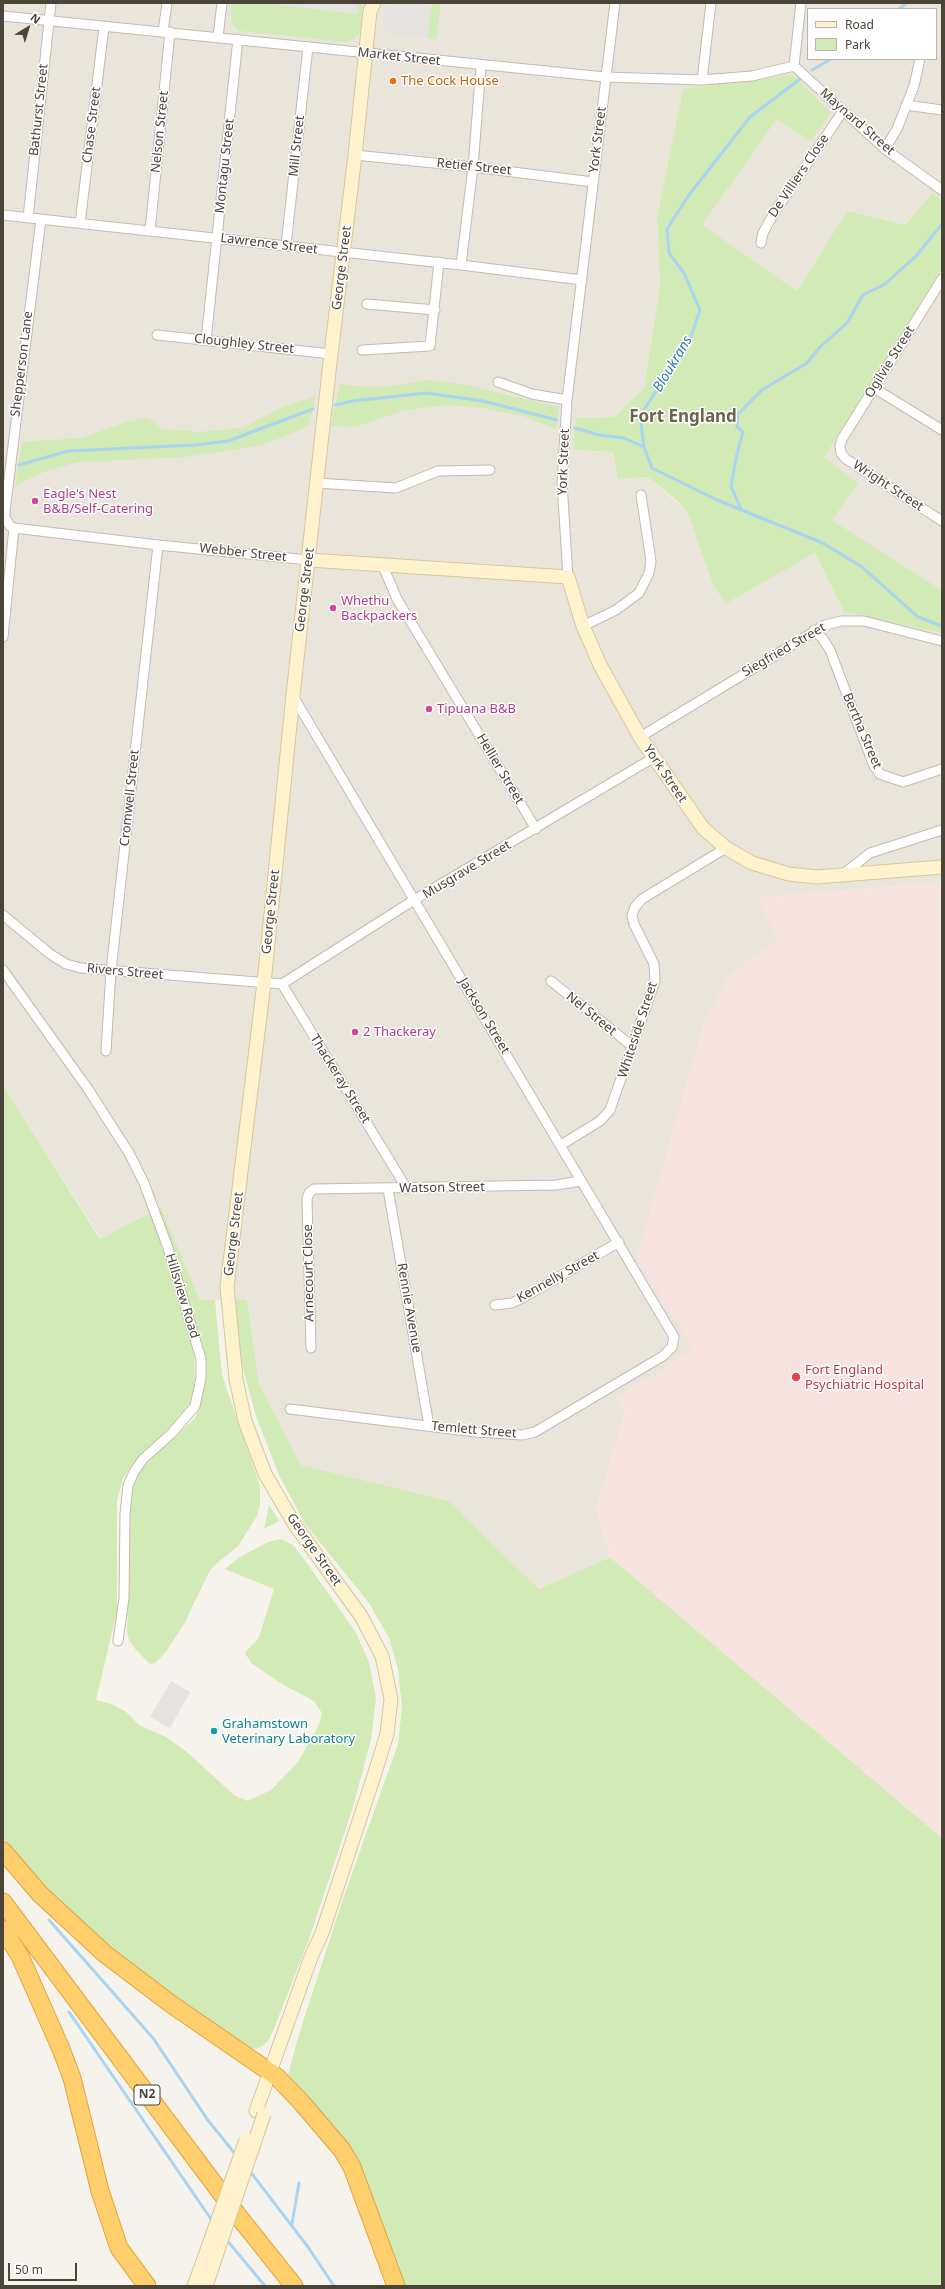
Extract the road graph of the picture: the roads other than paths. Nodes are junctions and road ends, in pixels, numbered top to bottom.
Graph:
1 (51, 3) edge
2 (167, 3) edge
3 (222, 3) edge
4 (374, 3) edge
5 (615, 3) edge
6 (711, 3) edge
7 (801, 3) edge
8 (3, 16) edge
9 (49, 21) junction
10 (104, 27) junction
11 (167, 32) junction
12 (218, 37) junction
13 (238, 39) junction
14 (308, 46) junction
15 (366, 54) junction
16 (920, 60) edge
17 (481, 66) junction
18 (794, 66) junction
19 (606, 77) junction
20 (702, 80) junction
21 (906, 105) junction
22 (942, 110) edge
23 (843, 111) junction
24 (885, 149) junction
25 (355, 155) junction
26 (473, 167) junction
27 (593, 182) junction
28 (942, 190) edge
29 (3, 215) edge
30 (28, 218) junction
31 (40, 219) junction
32 (80, 223) junction
33 (150, 231) junction
34 (217, 238) junction
35 (761, 243) dead end
36 (286, 245) junction
37 (344, 252) junction
38 (439, 262) junction
39 (461, 265) junction
40 (942, 279) edge
41 (582, 280) junction
42 (367, 304) dead end
43 (434, 310) junction
44 (157, 335) dead end
45 (206, 340) junction
46 (362, 350) dead end
47 (331, 354) junction
48 (498, 382) dead end
49 (874, 388) junction
50 (567, 400) junction
51 (942, 430) edge
52 (840, 446) joint
53 (490, 470) dead end
54 (316, 483) junction
55 (641, 495) dead end
56 (942, 521) edge
57 (14, 528) junction
58 (158, 545) junction
59 (309, 560) junction
60 (382, 564) junction
61 (568, 578) junction
62 (583, 626) junction
63 (814, 630) junction
64 (3, 631) edge
65 (3, 637) edge
66 (942, 641) edge
67 (292, 695) junction
68 (640, 737) junction
69 (653, 758) junction
70 (942, 769) edge
71 (536, 829) junction
72 (942, 830) edge
73 (726, 848) junction
74 (942, 867) edge
75 (842, 876) junction
76 (414, 900) junction
77 (3, 915) edge
78 (3, 970) edge
79 (111, 971) junction
80 (551, 981) dead end
81 (264, 982) junction
82 (282, 984) junction
83 (632, 1046) junction
84 (106, 1051) dead end
85 (561, 1145) junction
86 (581, 1180) junction
87 (388, 1189) junction
88 (407, 1189) junction
89 (307, 1199) joint
90 (619, 1242) junction
91 (495, 1305) dead end
92 (674, 1337) joint
93 (311, 1348) dead end
94 (290, 1409) dead end
95 (429, 1426) junction
96 (118, 1641) dead end
97 (3, 1851) edge
98 (3, 1902) edge
99 (3, 1929) edge
100 (274, 2074) junction
101 (210, 2258) junction
102 (147, 2286) edge
103 (194, 2286) edge
104 (206, 2286) edge
105 (294, 2286) edge
106 (396, 2286) edge

1 - 9 street, Bathurst Street
2 - 11 street, Nelson Street
3 - 12 street
4 - 15 main road, George Street
5 - 19 street, York Street
6 - 20 street
7 - 18 street
8 - 9 street, Market Street
9 - 10 street, Market Street
9 - 30 street, Bathurst Street
10 - 11 street, Market Street
10 - 32 street, Chase Street
11 - 12 street, Market Street
11 - 33 street, Nelson Street
12 - 13 street, Market Street
13 - 14 street, Market Street
13 - 34 street, Montagu Street
14 - 15 street, Market Street
14 - 36 street, Mill Street
15 - 17 street, Market Street
15 - 25 main road, George Street
16 - 21 street
17 - 19 street, Market Street
17 - 26 street
18 - 20 street, Market Street
18 - 23 street, Maynard Street
19 - 20 street, Market Street
19 - 27 street, York Street
21 - 22 street
21 - 24 street
23 - 24 street, Maynard Street
23 - 35 street, De Villiers Close
24 - 28 street, Maynard Street
25 - 26 street, Retief Street
25 - 37 main road, George Street
26 - 27 street, Retief Street
26 - 39 street
27 - 41 street, York Street
29 - 30 street, Lawrence Street
30 - 31 street, Lawrence Street
31 - 32 street, Lawrence Street
31 - 57 street, Shepperson Lane
32 - 33 street, Lawrence Street
33 - 34 street, Lawrence Street
34 - 36 street, Lawrence Street
34 - 45 street, Montagu Street
36 - 37 street, Lawrence Street
37 - 38 street, Lawrence Street
37 - 47 main road, George Street
38 - 39 street, Lawrence Street
38 - 43 street
39 - 41 street, Lawrence Street
40 - 49 street, Ogilvie Street
41 - 50 street, York Street
42 - 43 street
43 - 46 street
44 - 45 street, Cloughley Street
45 - 47 street, Cloughley Street
47 - 54 main road, George Street
48 - 50 street
49 - 51 street
49 - 52 street, Ogilvie Street
50 - 61 street, York Street
52 - 56 street, Wright Street
53 - 54 street
54 - 59 main road, George Street
55 - 62 street
57 - 58 street, Webber Street
57 - 64 street
58 - 59 street, Webber Street
58 - 79 street, Cromwell Street
59 - 60 main road, Webber Street
59 - 67 main road, George Street
60 - 61 main road, Webber Street
60 - 71 street, Hellier Street
61 - 62 main road, York Street
62 - 68 main road, York Street
63 - 66 street, Siegfried Street
63 - 68 street, Siegfried Street
63 - 70 street, Bertha Street
64 - 65 street
67 - 76 street, Jackson Street
67 - 81 main road, George Street
68 - 69 main road, York Street
69 - 71 street, Musgrave Street
69 - 73 main road, York Street
71 - 76 street, Musgrave Street
72 - 75 street
73 - 75 main road, York Street
73 - 83 street, Whiteside Street
74 - 75 main road, York Street
76 - 82 street, Musgrave Street
76 - 85 street, Jackson Street
77 - 79 street, Rivers Street
78 - 96 street, Hillsview Road
79 - 81 street, Rivers Street
79 - 84 street, Cromwell Street
80 - 83 street, Nel Street
81 - 82 street
81 - 100 main road, George Street
82 - 88 street, Thackeray Street
83 - 85 street, Whiteside Street
85 - 86 street, Jackson Street
86 - 88 street, Watson Street
86 - 90 street, Jackson Street
87 - 88 street, Watson Street
87 - 89 street, Watson Street
87 - 95 street, Rennie Avenue
89 - 93 street, Arnecourt Close
90 - 91 street, Kennelly Street
90 - 92 street, Jackson Street
92 - 95 street, Temlett Street
94 - 95 street, Temlett Street
97 - 100 highway
98 - 105 highway, N2
99 - 102 highway
100 - 101 main road, George Street, bridge
100 - 106 highway
101 - 103 main road
101 - 104 main road

